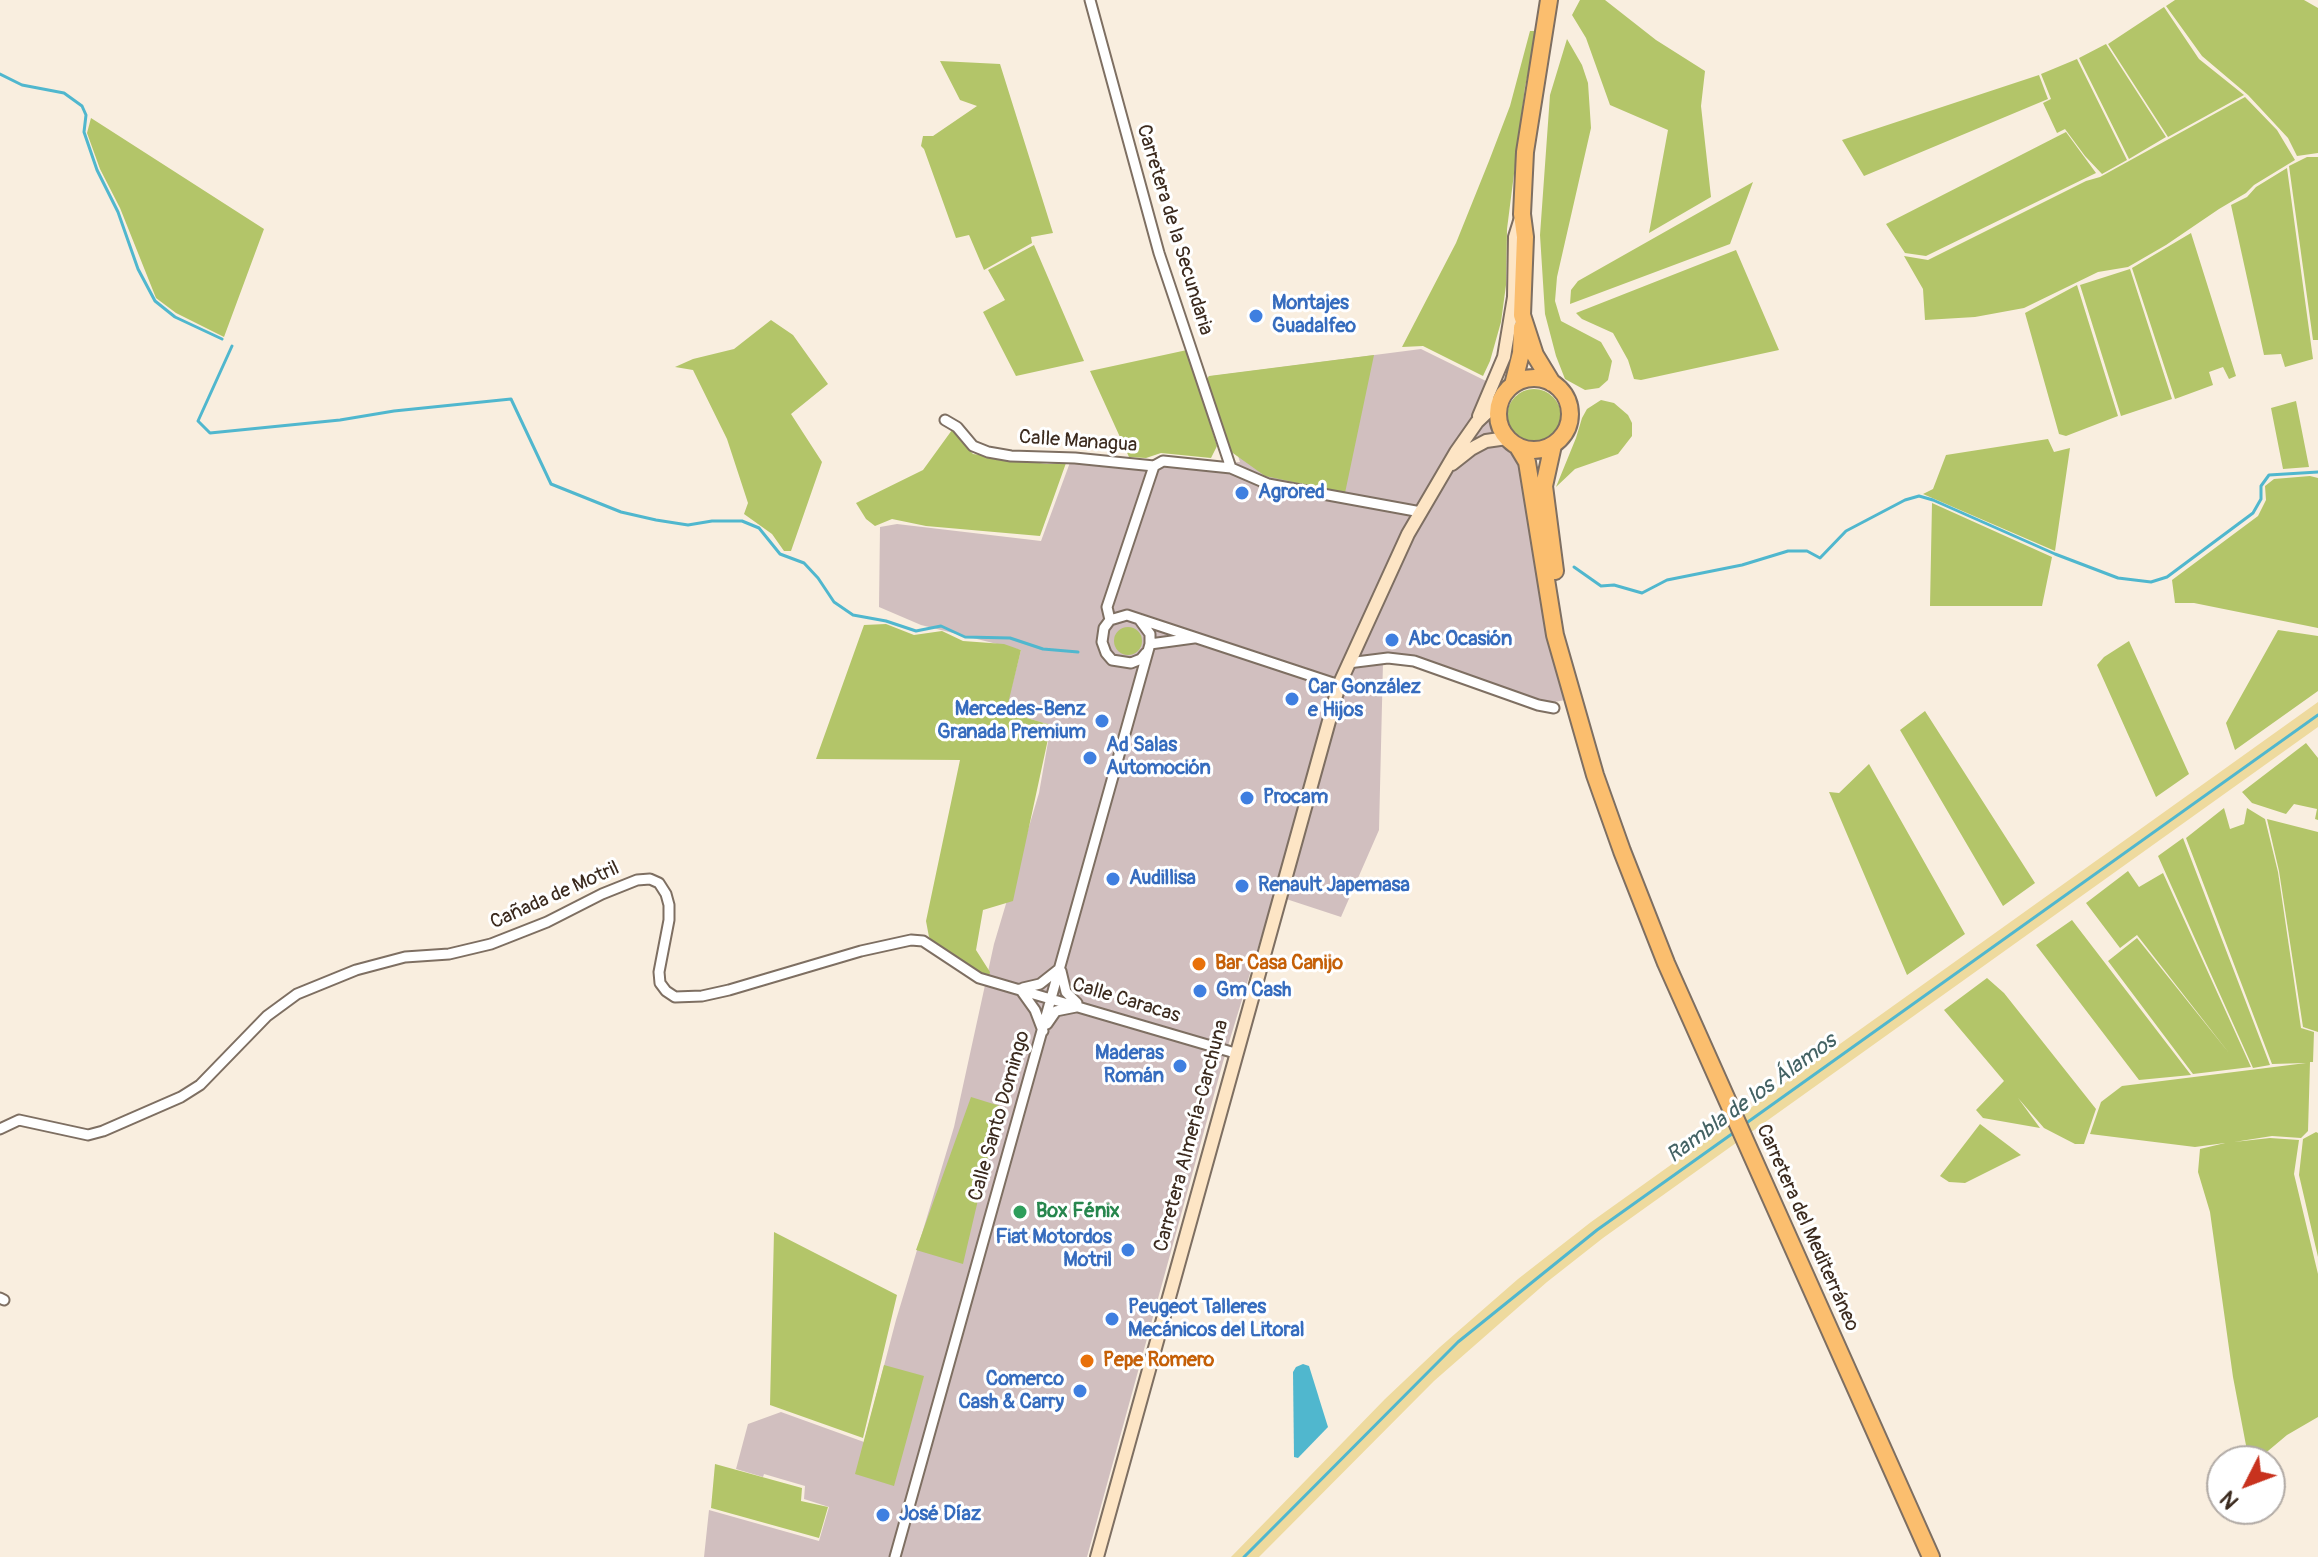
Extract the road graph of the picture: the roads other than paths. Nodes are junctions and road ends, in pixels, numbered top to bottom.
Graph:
1 (1090, 0) edge
2 (1549, 0) edge
3 (1522, 214) junction
4 (1522, 315) junction
5 (1552, 383) junction
6 (1513, 385) junction
7 (1501, 399) junction
8 (945, 420) dead end
9 (1477, 422) junction
10 (1513, 443) junction
11 (1553, 445) junction
12 (1154, 466) junction
13 (1450, 466) junction
14 (1231, 468) junction
15 (1421, 512) junction
16 (1139, 619) junction
17 (1110, 620) junction
18 (1197, 637) junction
19 (1149, 647) junction
20 (1131, 663) junction
21 (1348, 663) junction
22 (1137, 684) junction
23 (1339, 685) junction
24 (1571, 688) junction
25 (1554, 708) dead end
26 (1060, 968) junction
27 (1020, 989) junction
28 (1052, 998) junction
29 (1081, 1007) junction
30 (1043, 1031) junction
31 (1235, 1053) junction
32 (0, 1129) edge
33 (895, 1557) edge
34 (1097, 1557) edge
35 (1931, 1557) edge

1 - 14 street, Carretera de la Secundaria
2 - 3 highway
3 - 4 highway
3 - 9 main road
4 - 5 highway
4 - 6 highway
5 - 6 highway
5 - 11 highway
6 - 7 highway
7 - 9 main road
7 - 10 highway
8 - 12 street, Calle Managua
9 - 13 main road, Carretera Almería-Carchuna
10 - 11 highway
10 - 13 main road
10 - 24 highway, Carretera del Mediterráneo
11 - 24 highway, Carretera del Mediterráneo
12 - 14 street
12 - 17 street, Calle Managua
13 - 15 main road, Carretera Almería-Carchuna
14 - 15 street
15 - 21 main road, Carretera Almería-Carchuna
16 - 17 street
16 - 18 street
16 - 19 street
17 - 20 street
18 - 19 street
18 - 23 street
19 - 20 street
19 - 22 street, Calle Santo Domingo
20 - 22 street
21 - 23 main road, Carretera Almería-Carchuna
21 - 25 street
22 - 26 street, Calle Santo Domingo
23 - 31 main road, Carretera Almería-Carchuna
24 - 35 highway, Carretera del Mediterráneo
26 - 27 street
26 - 28 street, Calle Santo Domingo
26 - 29 street
27 - 28 street, Cañada de Motril
27 - 30 street
27 - 32 street, Cañada de Motril
28 - 29 street, Calle Caracas
28 - 30 street, Calle Santo Domingo
29 - 30 street
29 - 31 street, Calle Caracas
30 - 33 street, Calle Santo Domingo
31 - 34 main road, Carretera Almería-Carchuna

